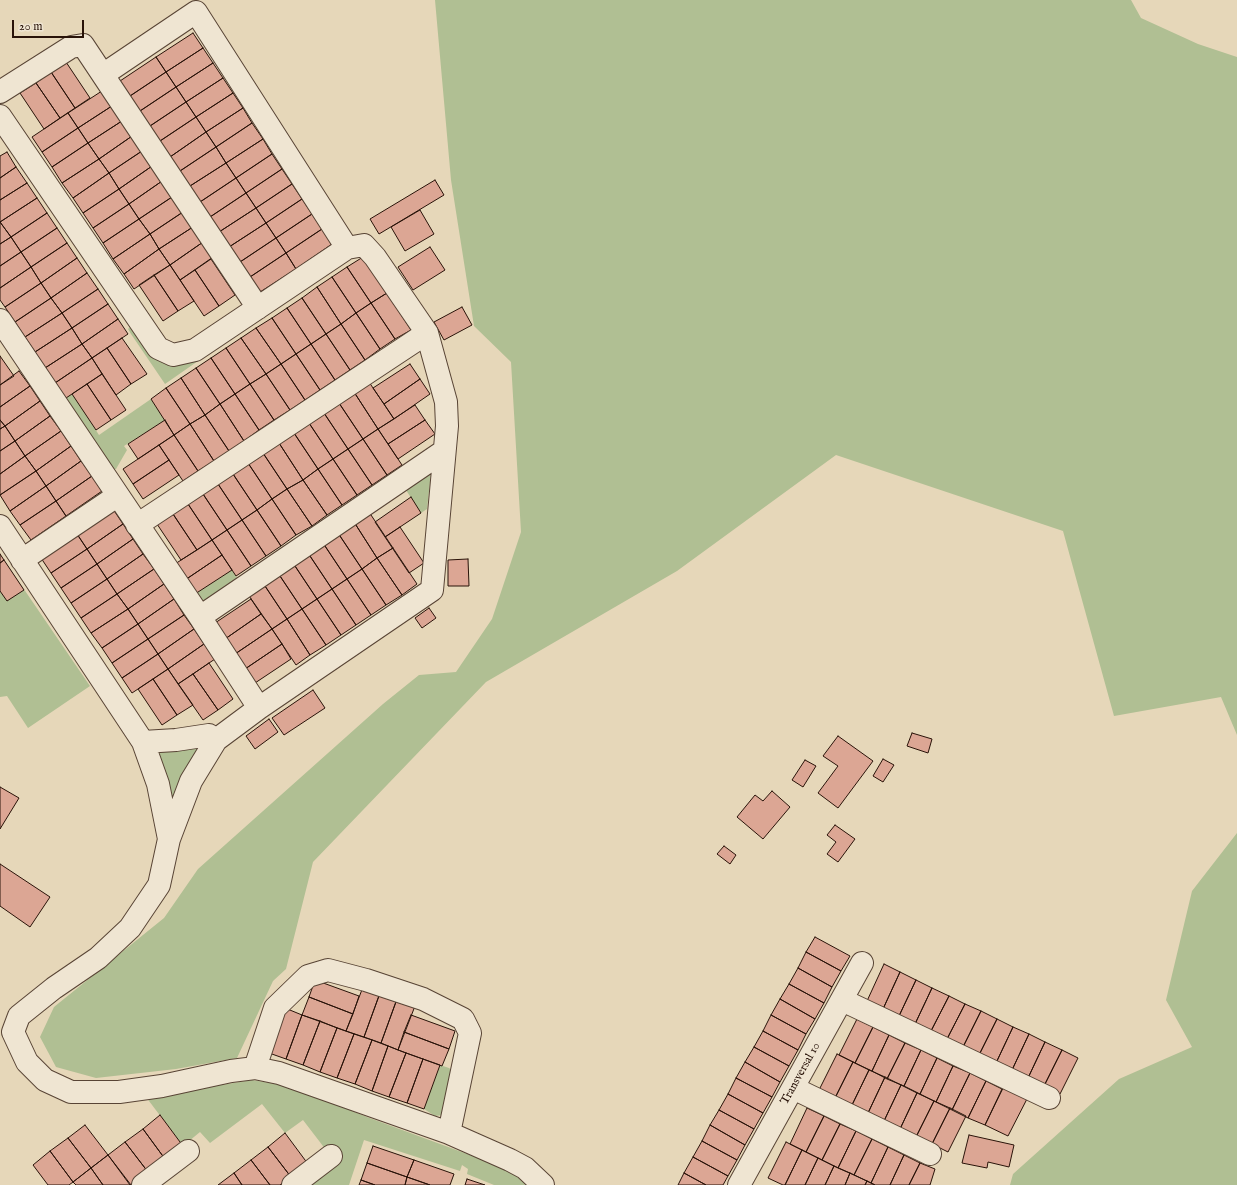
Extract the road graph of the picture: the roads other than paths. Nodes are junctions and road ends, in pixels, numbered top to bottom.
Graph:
1 (104, 74) junction
2 (0, 92) edge
3 (0, 116) edge
4 (347, 248) junction
5 (258, 308) junction
6 (0, 320) edge
7 (427, 333) junction
8 (444, 451) junction
9 (118, 496) junction
10 (137, 524) junction
11 (0, 526) edge
12 (22, 560) junction
13 (200, 617) junction
14 (259, 708) junction
15 (216, 740) junction
16 (143, 742) junction
17 (169, 839) junction
18 (862, 963) dead end
19 (842, 1000) junction
20 (255, 1068) junction
21 (793, 1088) junction
22 (1050, 1098) dead end
23 (449, 1133) junction
24 (188, 1151) dead end
25 (930, 1154) dead end
26 (331, 1156) dead end
27 (746, 1183) edge
28 (143, 1185) edge
29 (293, 1185) edge
30 (543, 1185) edge

1 - 2 street
1 - 4 street
1 - 5 street
3 - 5 street
4 - 5 street
4 - 7 street
6 - 9 street
7 - 8 street
7 - 10 street
8 - 13 street
8 - 14 street
9 - 10 street
9 - 12 street
10 - 13 street
11 - 12 street
12 - 16 street
13 - 14 street
14 - 15 street
15 - 16 street
15 - 17 street
16 - 17 street
17 - 20 street
18 - 19 street, Transversal 10
19 - 21 street, Transversal 10
19 - 22 street
20 - 23 street
20 - 23 street
21 - 25 street
21 - 27 street, Transversal 10
23 - 30 street
24 - 28 street
26 - 29 street

